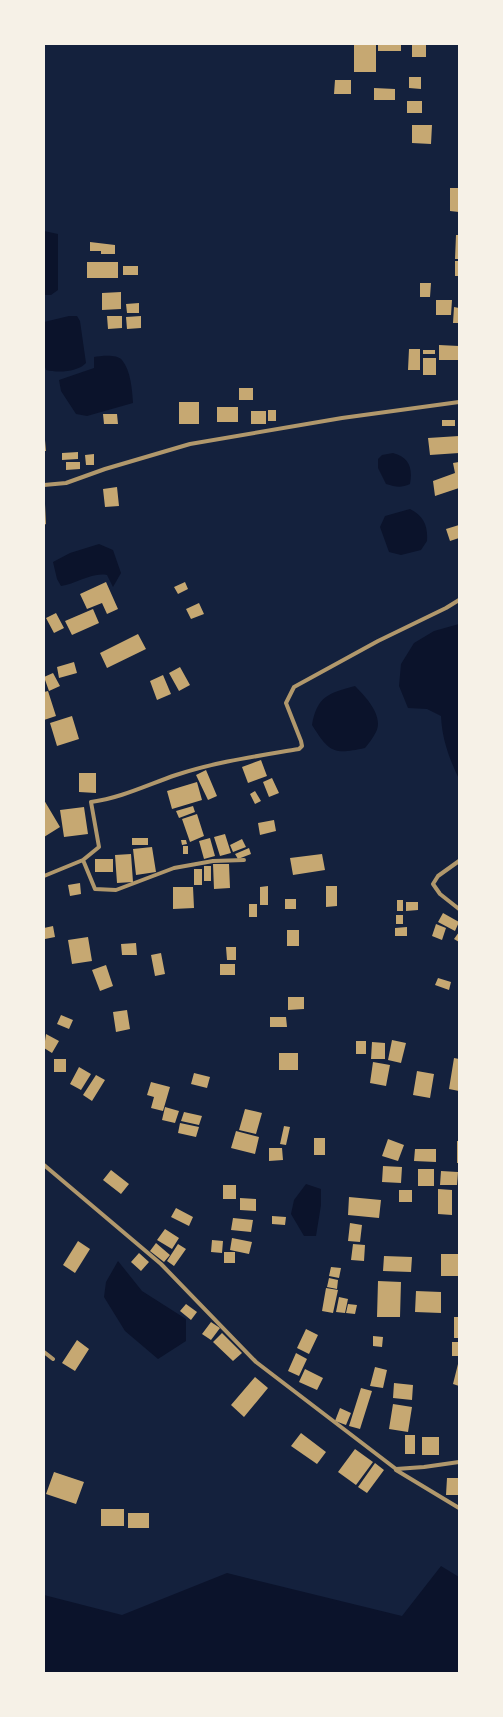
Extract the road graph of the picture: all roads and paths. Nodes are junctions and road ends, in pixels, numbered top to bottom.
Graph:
1 (459, 402) edge
2 (44, 486) edge
3 (459, 600) edge
4 (84, 860) junction
5 (244, 860) dead end
6 (459, 861) edge
7 (44, 876) edge
8 (459, 909) edge
9 (44, 1165) edge
10 (44, 1352) edge
11 (54, 1358) dead end
12 (459, 1462) edge
13 (396, 1469) junction
14 (459, 1508) edge

1 - 2 street
3 - 4 street
4 - 5 street
4 - 7 street
6 - 8 street
9 - 13 street
10 - 11 street
12 - 13 street
13 - 14 street

